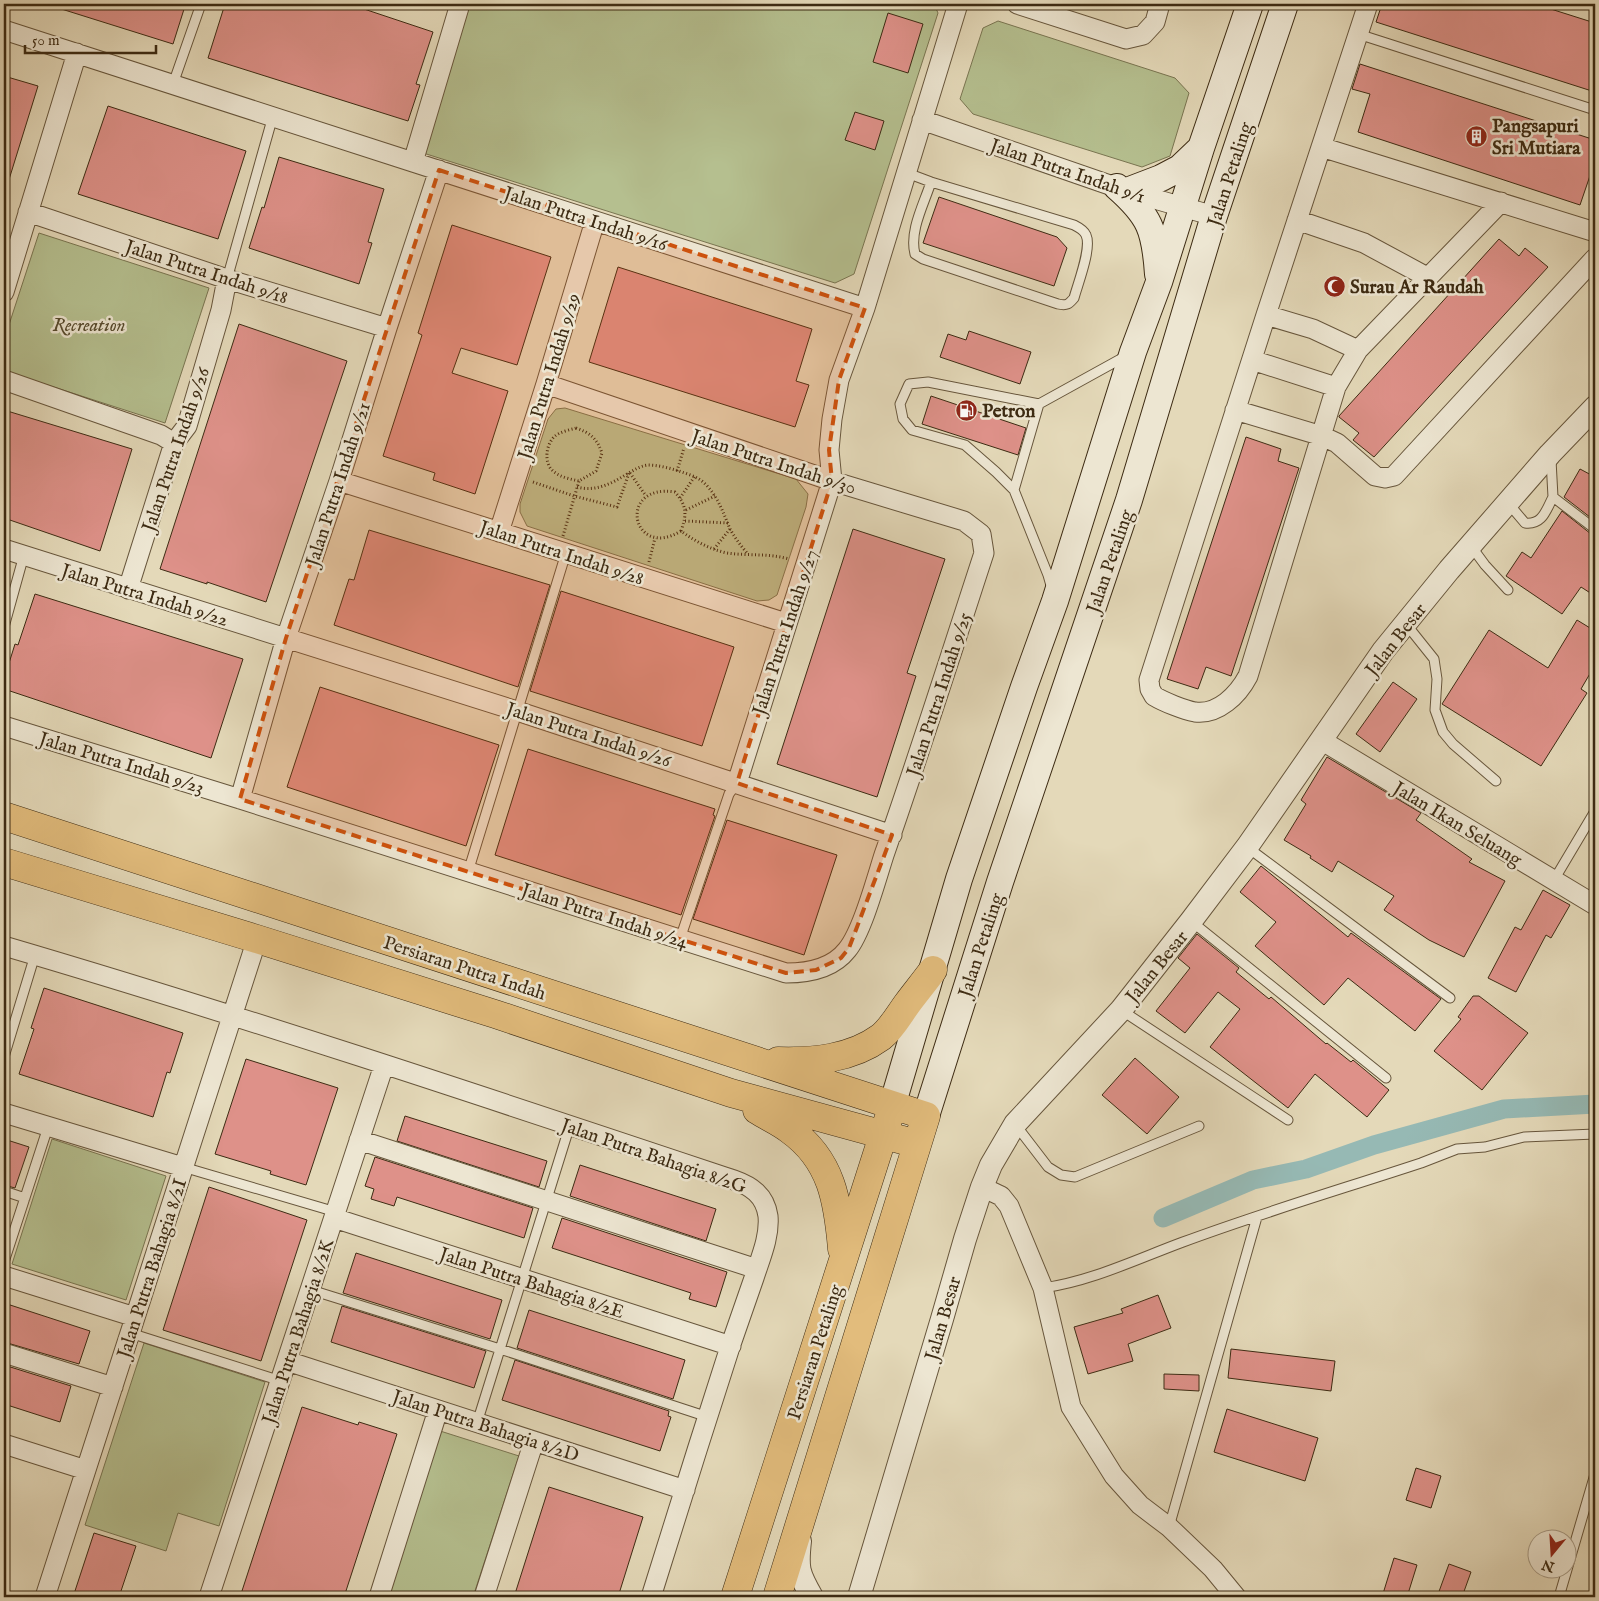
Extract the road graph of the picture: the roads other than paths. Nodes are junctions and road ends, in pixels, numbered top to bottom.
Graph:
1 (201, 4) edge
2 (460, 4) edge
3 (958, 4) edge
4 (1017, 4) edge
5 (1160, 4) edge
6 (1250, 4) edge
7 (1285, 4) edge
8 (1368, 4) edge
9 (4, 30) edge
10 (1358, 34) junction
11 (77, 53) junction
12 (173, 84) junction
13 (1595, 110) edge
14 (273, 116) junction
15 (922, 120) junction
16 (1321, 147) junction
17 (1201, 148) junction
18 (413, 162) junction
19 (439, 170) junction
20 (907, 173) junction
21 (931, 182) junction
22 (1122, 189) junction
23 (1501, 202) junction
24 (1183, 207) junction
25 (28, 212) junction
26 (1214, 216) junction
27 (1297, 220) junction
28 (595, 221) junction
29 (1595, 232) edge
30 (1595, 258) edge
31 (1427, 277) junction
32 (227, 280) junction
33 (1159, 282) junction
34 (4, 292) edge
35 (865, 308) junction
36 (1266, 314) junction
37 (386, 328) junction
38 (1358, 350) junction
39 (1133, 352) junction
40 (1252, 360) junction
41 (4, 380) edge
42 (546, 384) junction
43 (1336, 387) junction
44 (1040, 404) junction
45 (1595, 407) edge
46 (1235, 410) junction
47 (1322, 436) junction
48 (174, 443) junction
49 (1550, 454) junction
50 (832, 480) junction
51 (338, 481) junction
52 (1014, 490) junction
53 (1553, 496) junction
54 (1508, 503) junction
55 (1595, 529) edge
56 (500, 532) junction
57 (564, 545) junction
58 (1470, 546) junction
59 (4, 549) edge
60 (984, 553) joint
61 (24, 555) junction
62 (128, 589) junction
63 (1508, 590) dead end
64 (1055, 601) junction
65 (786, 623) junction
66 (1406, 623) junction
67 (4, 627) edge
68 (286, 638) junction
69 (517, 711) junction
70 (4, 726) edge
71 (1321, 740) junction
72 (1496, 781) dead end
73 (737, 783) junction
74 (240, 799) junction
75 (1595, 811) edge
76 (4, 816) edge
77 (892, 835) junction
78 (1247, 847) junction
79 (112, 851) junction
80 (4, 862) edge
81 (468, 872) junction
82 (1554, 880) junction
83 (88, 888) junction
84 (1595, 905) edge
85 (1191, 921) junction
86 (257, 939) junction
87 (680, 939) junction
88 (4, 946) edge
89 (34, 955) junction
90 (934, 970) junction
91 (1450, 998) dead end
92 (1121, 1010) junction
93 (231, 1016) junction
94 (742, 1056) junction
95 (4, 1057) edge
96 (384, 1065) junction
97 (1386, 1078) dead end
98 (731, 1093) junction
99 (892, 1106) junction
100 (4, 1113) edge
101 (926, 1116) junction
102 (1288, 1120) dead end
103 (1015, 1124) junction
104 (570, 1125) junction
105 (1199, 1126) dead end
106 (48, 1127) junction
107 (883, 1134) junction
108 (1595, 1134) edge
109 (359, 1140) junction
110 (917, 1144) junction
111 (183, 1167) junction
112 (982, 1188) junction
113 (4, 1191) edge
114 (25, 1198) junction
115 (546, 1201) junction
116 (335, 1215) junction
117 (1257, 1217) junction
118 (843, 1261) junction
119 (4, 1262) edge
120 (757, 1269) junction
121 (4, 1276) edge
122 (522, 1279) junction
123 (1043, 1288) junction
124 (311, 1290) junction
125 (133, 1325) junction
126 (731, 1346) junction
127 (500, 1349) junction
128 (4, 1353) edge
129 (287, 1361) junction
130 (281, 1380) junction
131 (112, 1387) junction
132 (438, 1410) junction
133 (708, 1417) junction
134 (477, 1423) junction
135 (534, 1441) junction
136 (4, 1444) edge
137 (86, 1470) junction
138 (1595, 1474) edge
139 (685, 1490) junction
140 (804, 1513) junction
141 (1170, 1527) junction
142 (45, 1597) edge
143 (209, 1597) edge
144 (378, 1597) edge
145 (484, 1597) edge
146 (651, 1597) edge
147 (736, 1597) edge
148 (777, 1597) edge
149 (812, 1597) edge
150 (859, 1597) edge
151 (1236, 1597) edge
152 (1559, 1597) edge

1 - 12 lane
2 - 18 street
3 - 15 street
4 - 5 street
6 - 17 main road, Jalan Petaling
7 - 26 main road, Jalan Petaling
8 - 10 street
9 - 11 street, Jalan Putra Indah 9/16
10 - 13 lane
10 - 16 street
11 - 12 street, Jalan Putra Indah 9/16
11 - 25 street
12 - 14 street, Jalan Putra Indah 9/16
14 - 18 street, Jalan Putra Indah 9/16
14 - 32 lane
15 - 20 street
15 - 22 street, Jalan Putra Indah 9/1
16 - 23 street
16 - 27 street
17 - 22 main road
17 - 24 main road, Jalan Petaling
18 - 19 street, Jalan Putra Indah 9/16
19 - 28 street, Jalan Putra Indah 9/16
19 - 37 street, Jalan Putra Indah 9/21
20 - 21 lane
20 - 35 street
21 - 21 lane
22 - 24 street, Jalan Putra Indah 9/1
22 - 33 main road
23 - 29 street
23 - 31 street
24 - 26 street, Jalan Putra Indah 9/1
24 - 33 main road, Jalan Petaling
25 - 32 street, Jalan Putra Indah 9/18
25 - 34 street
26 - 101 main road, Jalan Petaling
27 - 31 street
27 - 36 street
28 - 35 street, Jalan Putra Indah 9/16
28 - 42 street, Jalan Putra Indah 9/29
30 - 47 street
31 - 38 street
32 - 37 street, Jalan Putra Indah 9/18
32 - 48 street, Jalan Putra Indah 9/26
33 - 39 main road, Jalan Petaling
35 - 50 street
36 - 38 street
36 - 40 street
37 - 51 street, Jalan Putra Indah 9/21
38 - 43 street
39 - 44 lane
39 - 64 main road, Jalan Petaling
40 - 43 street
40 - 46 street
41 - 48 street
42 - 50 street, Jalan Putra Indah 9/30
42 - 56 street, Jalan Putra Indah 9/29
43 - 47 street
44 - 52 lane
44 - 52 lane
45 - 49 street, Jalan Besar
46 - 47 street
46 - 47 street
48 - 62 street, Jalan Putra Indah 9/26
49 - 53 lane
49 - 54 street, Jalan Besar
50 - 60 street, Jalan Putra Indah 9/30
50 - 65 street, Jalan Putra Indah 9/27
51 - 56 street, Jalan Putra Indah 9/28
51 - 68 street, Jalan Putra Indah 9/21
52 - 64 lane
53 - 54 lane
53 - 55 lane
54 - 58 street, Jalan Besar
56 - 57 street, Jalan Putra Indah 9/28
57 - 65 street, Jalan Putra Indah 9/28
57 - 69 lane
58 - 63 lane
58 - 66 street, Jalan Besar
59 - 61 street, Jalan Putra Indah 9/22
60 - 77 street, Jalan Putra Indah 9/25
61 - 62 street, Jalan Putra Indah 9/22
61 - 67 lane
62 - 68 street, Jalan Putra Indah 9/22
64 - 90 main road, Jalan Petaling
65 - 73 street, Jalan Putra Indah 9/27
66 - 71 street, Jalan Besar
66 - 72 lane
68 - 69 street, Jalan Putra Indah 9/26
68 - 74 street, Jalan Putra Indah 9/21
69 - 73 street, Jalan Putra Indah 9/26
69 - 81 lane
70 - 74 street, Jalan Putra Indah 9/23
71 - 78 street, Jalan Besar
71 - 82 street, Jalan Ikan Seluang
73 - 77 street, Jalan Putra Indah 9/26
73 - 87 lane
74 - 81 street, Jalan Putra Indah 9/24
75 - 82 lane
76 - 79 main road, Persiaran Putra Indah
77 - 87 street, Jalan Putra Indah 9/24
78 - 85 street, Jalan Besar
78 - 91 lane
79 - 83 main road
79 - 94 main road, Persiaran Putra Indah
80 - 83 main road, Persiaran Putra Indah
81 - 87 street, Jalan Putra Indah 9/24
82 - 84 street, Jalan Ikan Seluang
83 - 86 main road, Persiaran Putra Indah
85 - 92 street, Jalan Besar
85 - 97 lane
86 - 93 street, Jalan Putra Bahagia 8/2I
86 - 98 main road, Persiaran Putra Indah
88 - 89 street, Jalan Putra Bahagia 8/2G
89 - 93 street, Jalan Putra Bahagia 8/2G
89 - 95 lane
90 - 94 main road
90 - 99 main road, Jalan Petaling
92 - 102 lane
92 - 103 street, Jalan Besar
93 - 96 street, Jalan Putra Bahagia 8/2G
93 - 111 street, Jalan Putra Bahagia 8/2I
94 - 99 main road, Persiaran Putra Indah
96 - 104 street, Jalan Putra Bahagia 8/2G
96 - 109 street, Jalan Putra Bahagia 8/2K
98 - 107 main road, Persiaran Putra Indah
98 - 118 main road
99 - 101 main road, Persiaran Putra Indah
99 - 107 main road, Persiaran Petaling
100 - 106 street
101 - 110 main road, Persiaran Petaling
103 - 105 lane
103 - 112 street, Jalan Besar
104 - 115 lane
104 - 120 street, Jalan Putra Bahagia 8/2G
106 - 111 street
106 - 114 lane
107 - 110 main road, Persiaran Putra Indah
107 - 118 main road, Persiaran Petaling
108 - 117 lane
109 - 115 street
109 - 116 street, Jalan Putra Bahagia 8/2K
110 - 140 main road, Persiaran Petaling
111 - 116 lane
111 - 125 street, Jalan Putra Bahagia 8/2I
112 - 123 street
112 - 150 street, Jalan Besar
113 - 114 lane
114 - 119 lane
115 - 120 street
115 - 122 lane
116 - 122 street, Jalan Putra Bahagia 8/2E
116 - 124 street, Jalan Putra Bahagia 8/2K
117 - 123 lane
117 - 141 lane
118 - 147 main road, Persiaran Petaling
120 - 126 street, Jalan Putra Bahagia 8/2G
121 - 125 street
122 - 126 street, Jalan Putra Bahagia 8/2E
122 - 127 lane
123 - 141 street
124 - 127 lane
124 - 129 street, Jalan Putra Bahagia 8/2K
125 - 130 lane
125 - 131 street, Jalan Putra Bahagia 8/2I
126 - 133 street, Jalan Putra Bahagia 8/2G
127 - 133 lane
127 - 134 lane
128 - 131 street
129 - 130 street, Jalan Putra Bahagia 8/2K
129 - 132 street, Jalan Putra Bahagia 8/2D
130 - 143 street, Jalan Putra Bahagia 8/2K
131 - 137 street, Jalan Putra Bahagia 8/2I
132 - 134 street, Jalan Putra Bahagia 8/2D
132 - 144 street
133 - 139 street, Jalan Putra Bahagia 8/2G
134 - 135 street, Jalan Putra Bahagia 8/2D
135 - 139 street, Jalan Putra Bahagia 8/2D
135 - 145 street
136 - 137 street
137 - 142 street, Jalan Putra Bahagia 8/2I
138 - 152 lane
139 - 146 street, Jalan Putra Bahagia 8/2G
140 - 148 main road, Persiaran Petaling
140 - 149 street
141 - 151 street

